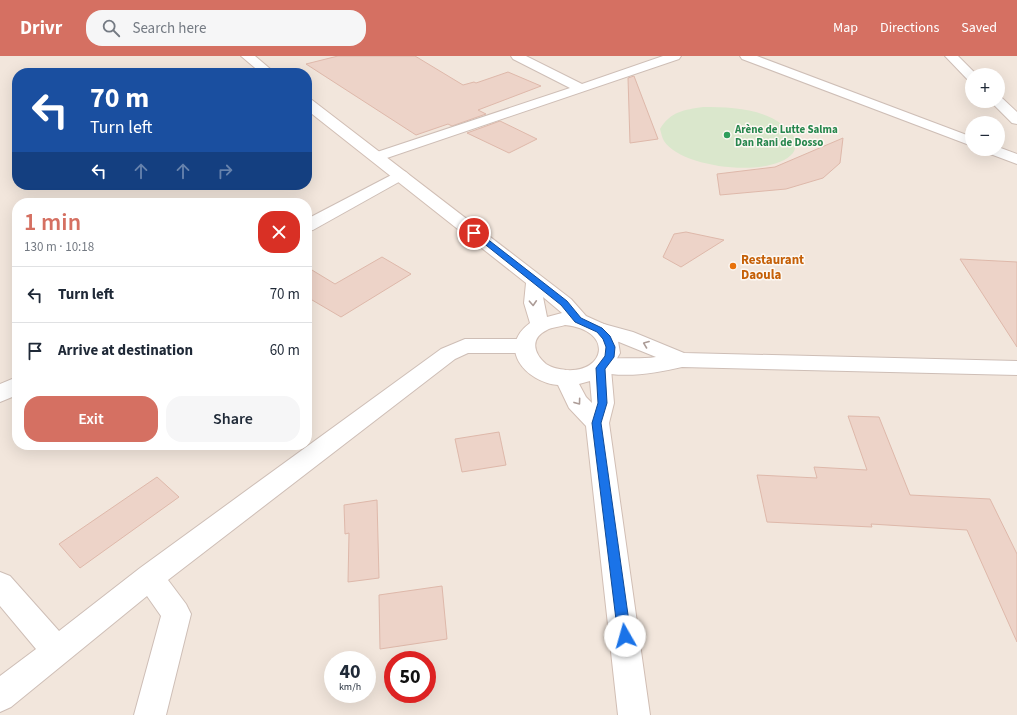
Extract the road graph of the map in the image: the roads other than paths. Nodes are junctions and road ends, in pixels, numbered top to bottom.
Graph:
1 (247, 56) edge
2 (517, 56) edge
3 (675, 56) edge
4 (746, 56) edge
5 (951, 56) edge
6 (263, 68) edge
7 (965, 70) edge
8 (581, 88) junction
9 (312, 107) edge
10 (1004, 108) edge
11 (1017, 120) edge
12 (965, 139) edge
13 (1005, 155) edge
14 (376, 157) junction
15 (1017, 159) edge
16 (400, 174) junction
17 (312, 223) edge
18 (536, 281) junction
19 (578, 320) junction
20 (540, 324) junction
21 (600, 330) junction
22 (523, 346) junction
23 (682, 360) junction
24 (602, 367) junction
25 (1017, 368) edge
26 (565, 378) junction
27 (12, 388) edge
28 (0, 394) edge
29 (597, 423) junction
30 (150, 577) junction
31 (0, 585) edge
32 (57, 651) junction
33 (0, 696) edge
34 (150, 715) edge
35 (634, 715) edge

1 - 6 street
2 - 8 street
3 - 8 street
4 - 12 street
5 - 7 street
8 - 14 street
9 - 14 street
10 - 11 street
13 - 15 street
14 - 16 street
16 - 17 street
16 - 18 street
18 - 19 street
18 -> 20 street
19 - 20 street
19 - 21 street
20 - 22 street
23 -> 21 street
21 - 24 street
22 - 26 street
22 - 30 street
23 - 24 street
23 - 25 street
24 - 26 street
24 - 29 street
26 -> 29 street
27 - 28 street
29 - 35 street
30 - 32 street
30 - 34 street
31 - 32 street
32 - 33 street

